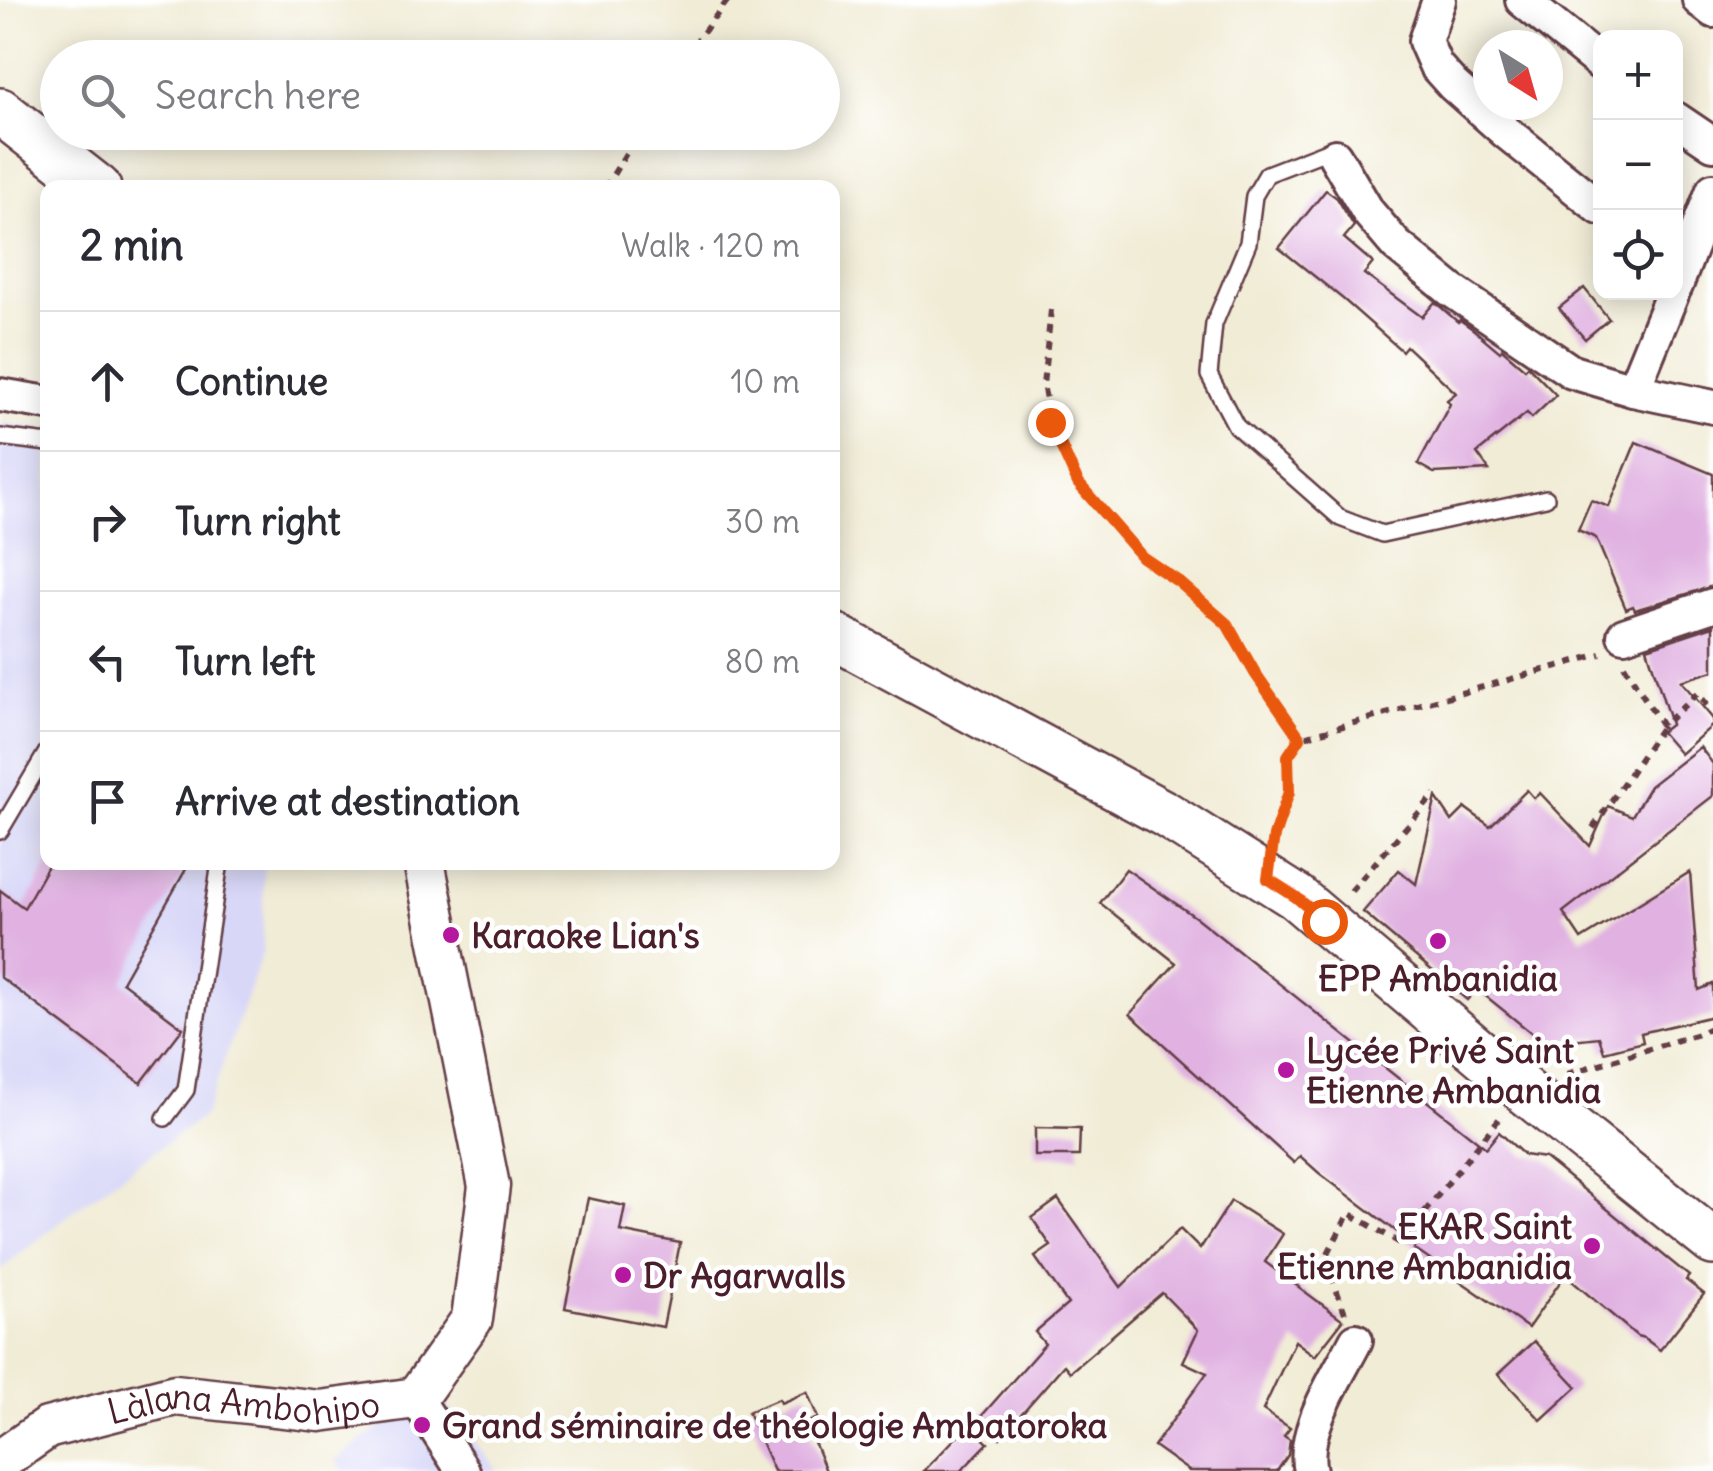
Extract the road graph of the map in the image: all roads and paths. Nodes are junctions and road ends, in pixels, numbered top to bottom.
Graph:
1 (728, 0) edge
2 (1440, 0) edge
3 (1522, 0) edge
4 (1699, 0) edge
5 (1713, 11) edge
6 (698, 40) edge
7 (1593, 56) edge
8 (0, 111) edge
9 (1677, 120) edge
10 (40, 142) edge
11 (1713, 144) edge
12 (50, 150) edge
13 (627, 150) edge
14 (1335, 156) joint
15 (88, 180) edge
16 (610, 180) edge
17 (1713, 190) edge
18 (1593, 202) edge
19 (1683, 263) edge
20 (1668, 300) edge
21 (1051, 310) dead end
22 (1633, 390) junction
23 (0, 395) edge
24 (40, 402) edge
25 (1713, 407) edge
26 (0, 437) edge
27 (40, 442) edge
28 (1546, 498) dead end
29 (1713, 605) edge
30 (1624, 636) dead end
31 (840, 639) edge
32 (1713, 704) edge
33 (1662, 726) junction
34 (1300, 738) junction
35 (40, 764) edge
36 (1435, 794) dead end
37 (1593, 828) dead end
38 (0, 831) edge
39 (219, 870) edge
40 (426, 870) edge
41 (1268, 879) junction
42 (1324, 921) junction
43 (1713, 1027) edge
44 (1526, 1092) junction
45 (166, 1118) dead end
46 (1713, 1242) edge
47 (1356, 1340) joint
48 (416, 1398) junction
49 (0, 1461) edge
50 (464, 1471) edge
51 (1310, 1471) edge

1 - 6 path
2 - 18 street
3 - 7 street
4 - 5 street
8 - 10 main road
9 - 11 street
12 - 15 main road
13 - 16 path
14 - 22 street
14 - 28 lane
17 - 19 street
20 - 22 street
21 - 34 path
22 - 25 street
23 - 24 street
26 - 27 lane
29 - 30 street
31 - 41 main road
32 - 33 path
33 - 34 path
33 - 37 path
34 - 41 path
35 - 38 lane
36 - 42 path
39 - 45 lane
40 - 48 street, Làlana Ambohipo
41 - 42 main road
42 - 44 main road
43 - 44 path
44 - 46 main road
44 - 47 path
47 - 51 street
48 - 49 street, Làlana Ambohipo
48 - 50 street

